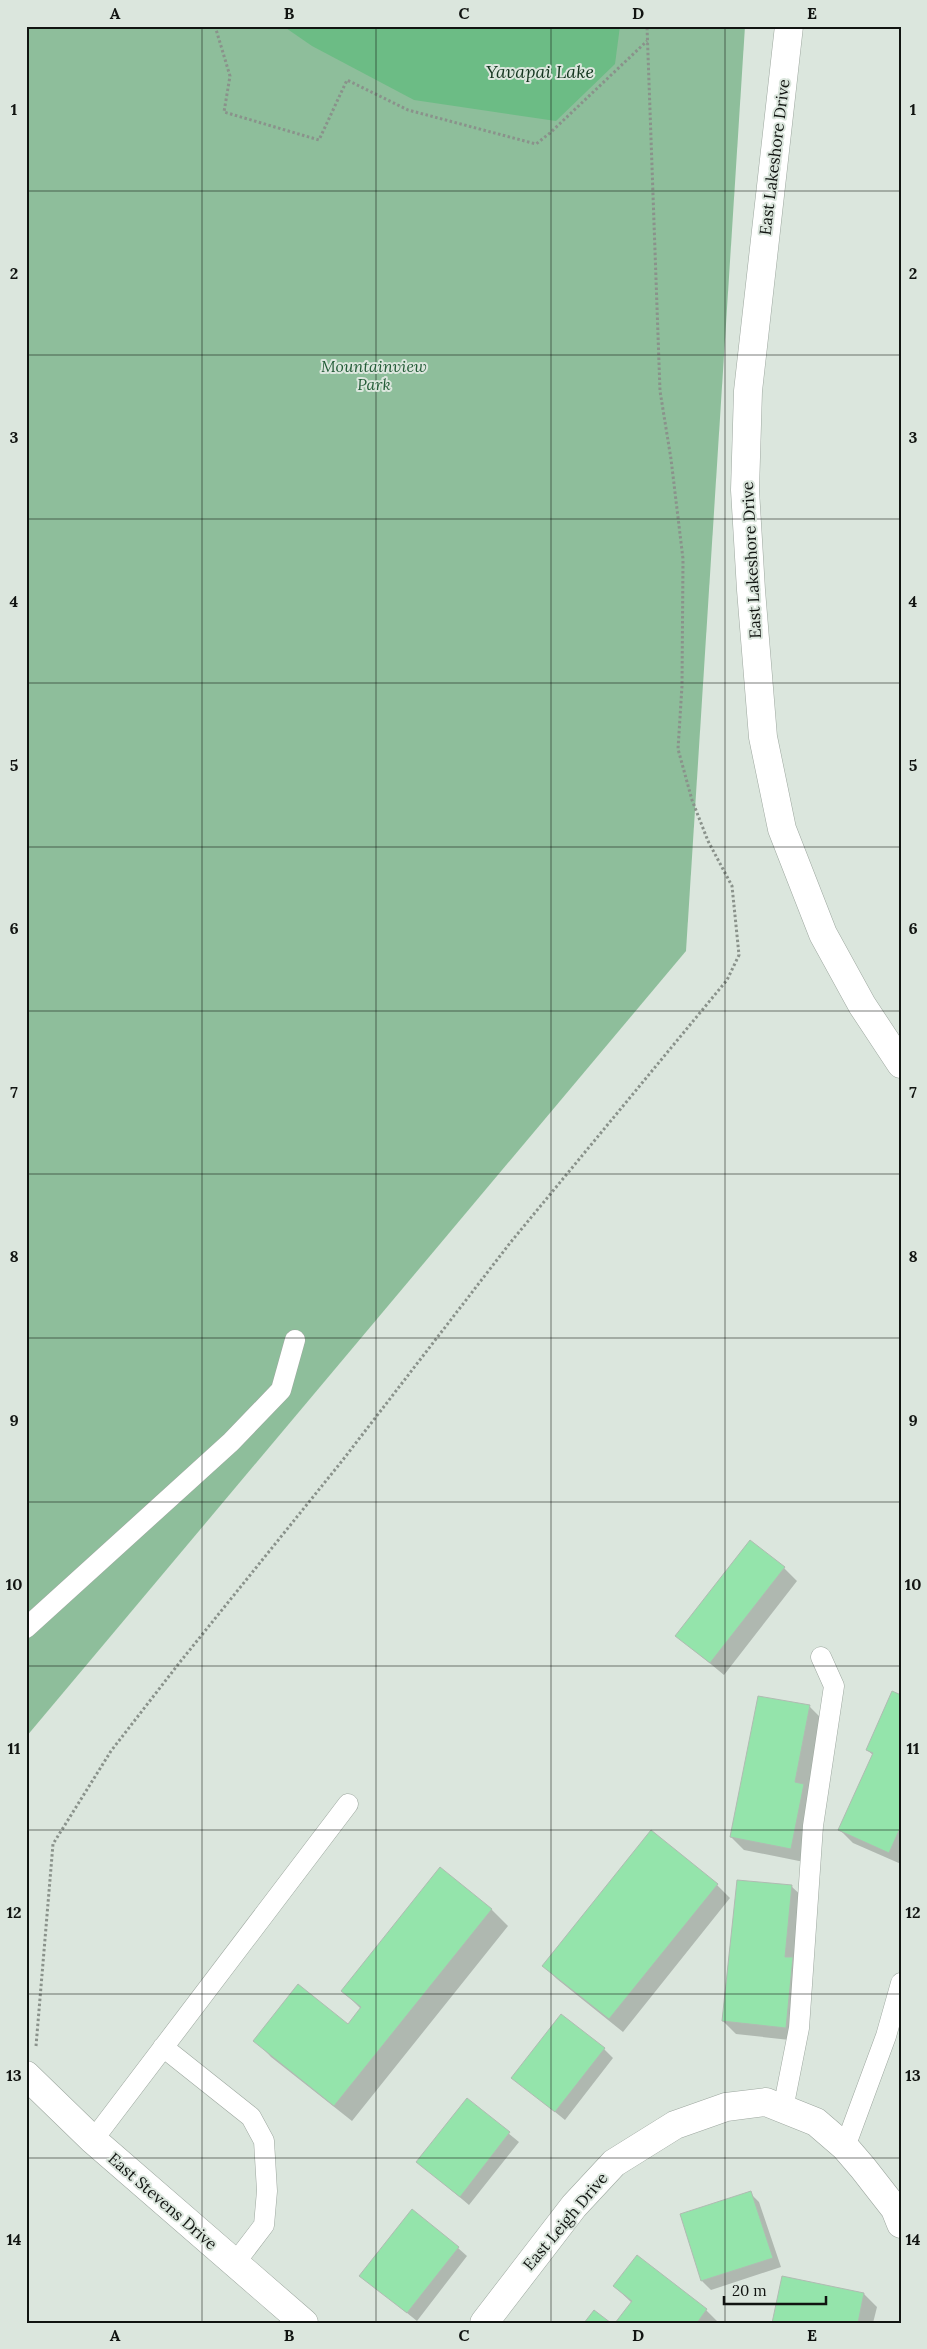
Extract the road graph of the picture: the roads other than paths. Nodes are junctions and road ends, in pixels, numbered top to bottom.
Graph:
1 (789, 26) edge
2 (901, 1064) edge
3 (295, 1340) dead end
4 (26, 1628) edge
5 (822, 1657) dead end
6 (348, 1804) dead end
7 (901, 1983) edge
8 (164, 2047) junction
9 (29, 2078) edge
10 (783, 2109) junction
11 (93, 2140) junction
12 (846, 2147) junction
13 (901, 2224) edge
14 (235, 2263) junction
15 (304, 2323) edge
16 (484, 2323) edge

1 - 2 main road, East Lakeshore Drive
3 - 4 lane
5 - 10 lane
6 - 8 lane
7 - 12 lane
8 - 11 lane
8 - 14 lane
9 - 11 main road, East Stevens Drive
10 - 12 main road, East Leigh Drive
10 - 16 main road, East Leigh Drive
11 - 14 main road, East Stevens Drive
12 - 13 main road, East Leigh Drive
14 - 15 main road, East Stevens Drive

